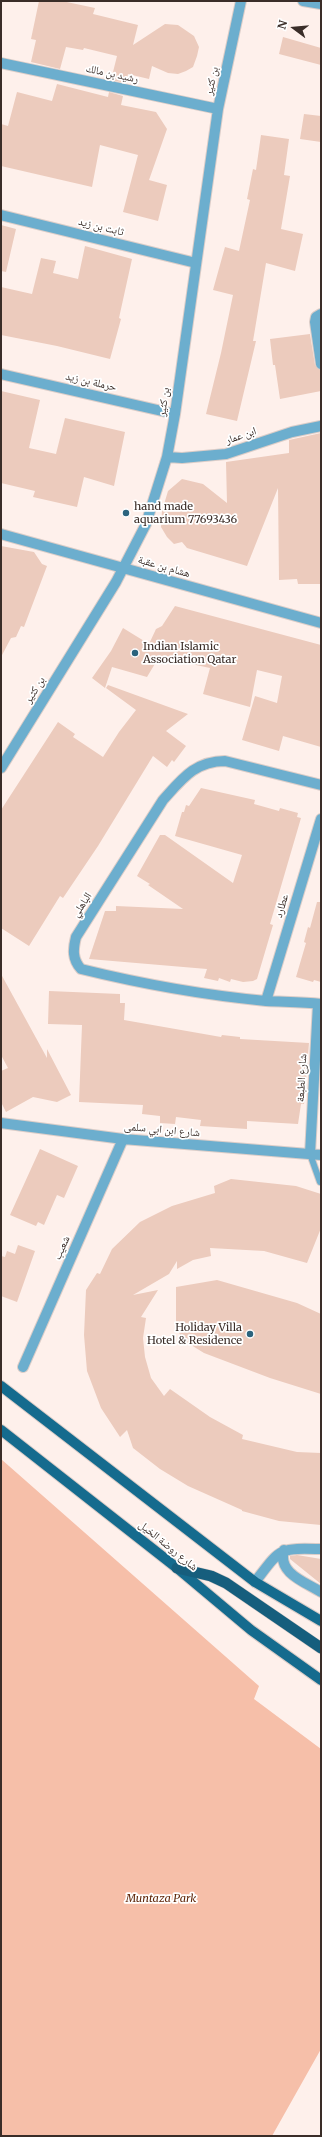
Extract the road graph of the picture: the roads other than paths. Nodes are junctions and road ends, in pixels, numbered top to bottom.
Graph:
1 (241, 1) edge
2 (303, 1) edge
3 (321, 4) edge
4 (1, 63) edge
5 (218, 109) junction
6 (1, 215) edge
7 (196, 263) junction
8 (321, 314) edge
9 (321, 364) edge
10 (1, 374) edge
11 (175, 414) junction
12 (321, 426) edge
13 (168, 457) junction
14 (1, 534) edge
15 (124, 568) junction
16 (321, 623) edge
17 (1, 768) edge
18 (321, 785) edge
19 (321, 819) edge
20 (266, 1001) junction
21 (320, 1004) edge
22 (1, 1124) edge
23 (123, 1139) junction
24 (310, 1154) junction
25 (321, 1156) edge
26 (320, 1182) edge
27 (23, 1367) dead end
28 (1, 1386) edge
29 (1, 1430) edge
30 (321, 1549) edge
31 (284, 1550) junction
32 (177, 1568) junction
33 (256, 1582) junction
34 (321, 1592) edge
35 (321, 1621) edge
36 (321, 1648) edge
37 (321, 1680) edge

1 - 5 street, بن كثير
2 - 3 street
4 - 5 street, رشيد بن مالك
5 - 7 street, بن كثير
6 - 7 street, ثابت بن زيد
7 - 11 street, بن كثير
8 - 9 street
10 - 11 street, حرملة بن زيد
11 - 13 street, بن كثير
12 - 13 street, ابن عمار
13 - 15 street, بن كثير
14 - 15 street, هشام بن عقبة
15 - 16 street, هشام بن عقبة
15 - 17 street, بن كثير
18 - 20 street, الباهلي
19 - 20 street, عطارد
20 - 21 street, الباهلي
21 - 24 street, شارع الطبعة
22 - 23 street, شارع ابن ابي سلمى
23 - 24 street, شارع ابن ابي سلمى
23 - 27 street, شعيب
24 - 25 street, شارع ابن ابي سلمى
24 - 26 lane
28 - 33 main road, شارع روضة الخيل
29 - 32 main road, شارع روضة الخيل
30 - 31 street
31 - 33 street
31 - 34 street
32 - 36 highway
32 - 37 main road, شارع روضة الخيل
33 - 35 main road, شارع روضة الخيل

